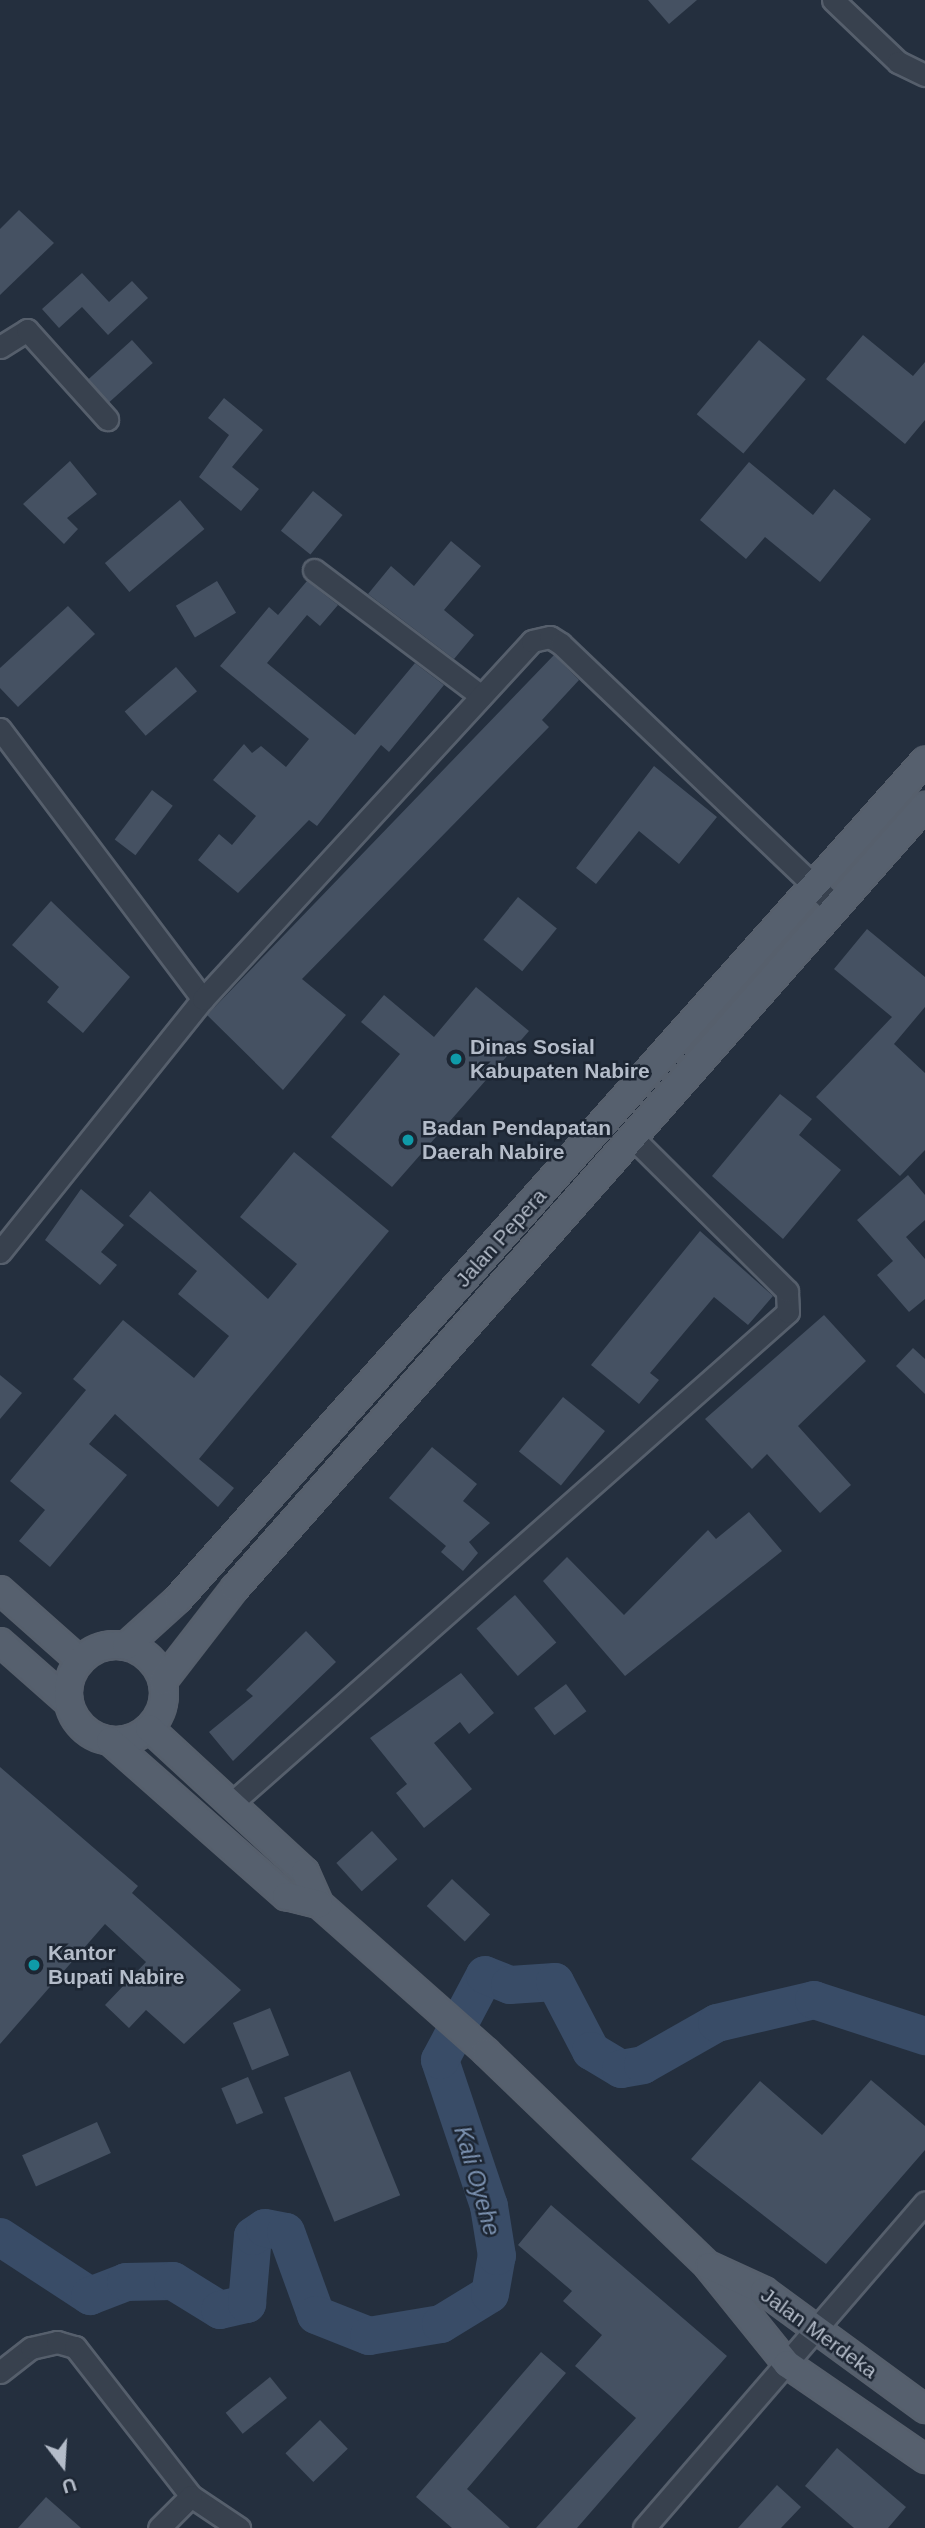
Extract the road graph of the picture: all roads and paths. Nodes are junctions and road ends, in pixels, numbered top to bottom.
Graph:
1 (833, 0) edge
2 (925, 75) edge
3 (0, 347) edge
4 (107, 419) dead end
5 (314, 570) dead end
6 (481, 696) junction
7 (0, 729) edge
8 (925, 761) edge
9 (925, 806) edge
10 (814, 887) junction
11 (835, 906) junction
12 (202, 999) junction
13 (633, 1138) junction
14 (0, 1252) edge
15 (470, 1273) junction
16 (496, 1292) junction
17 (0, 1590) edge
18 (0, 1642) edge
19 (126, 1646) junction
20 (80, 1661) junction
21 (163, 1682) junction
22 (68, 1702) junction
23 (149, 1728) junction
24 (110, 1741) junction
25 (233, 1802) junction
26 (319, 1904) junction
27 (925, 2202) edge
28 (708, 2266) junction
29 (816, 2330) junction
30 (787, 2364) junction
31 (0, 2372) edge
32 (925, 2409) edge
33 (925, 2459) edge
34 (191, 2496) junction
35 (159, 2528) edge
36 (239, 2528) edge
37 (644, 2528) edge

1 - 2 street
3 - 4 street
5 - 6 street
6 - 10 street
6 - 12 street
7 - 12 street
8 - 10 main road, Jalan Pepera
9 - 11 main road, Jalan Pepera
10 - 11 street
10 - 15 main road, Jalan Pepera
11 - 13 main road, Jalan Pepera
12 - 14 street
13 - 16 main road, Jalan Pepera
13 - 25 street
15 - 16 main road
15 - 19 main road, Jalan Pepera
16 - 21 main road, Jalan Pepera
17 - 20 main road
18 - 22 main road
19 - 20 main road
19 - 21 main road
20 - 22 main road
21 - 23 main road
22 - 24 main road
23 - 24 main road
23 - 25 main road
24 - 26 main road
25 - 26 main road
26 - 28 main road
27 - 29 street
28 - 29 main road, Jalan Merdeka
28 - 30 main road, Jalan Merdeka
29 - 30 street
29 - 32 main road, Jalan Merdeka
30 - 33 main road, Jalan Merdeka
30 - 37 street
31 - 34 street
34 - 35 street
34 - 36 street

